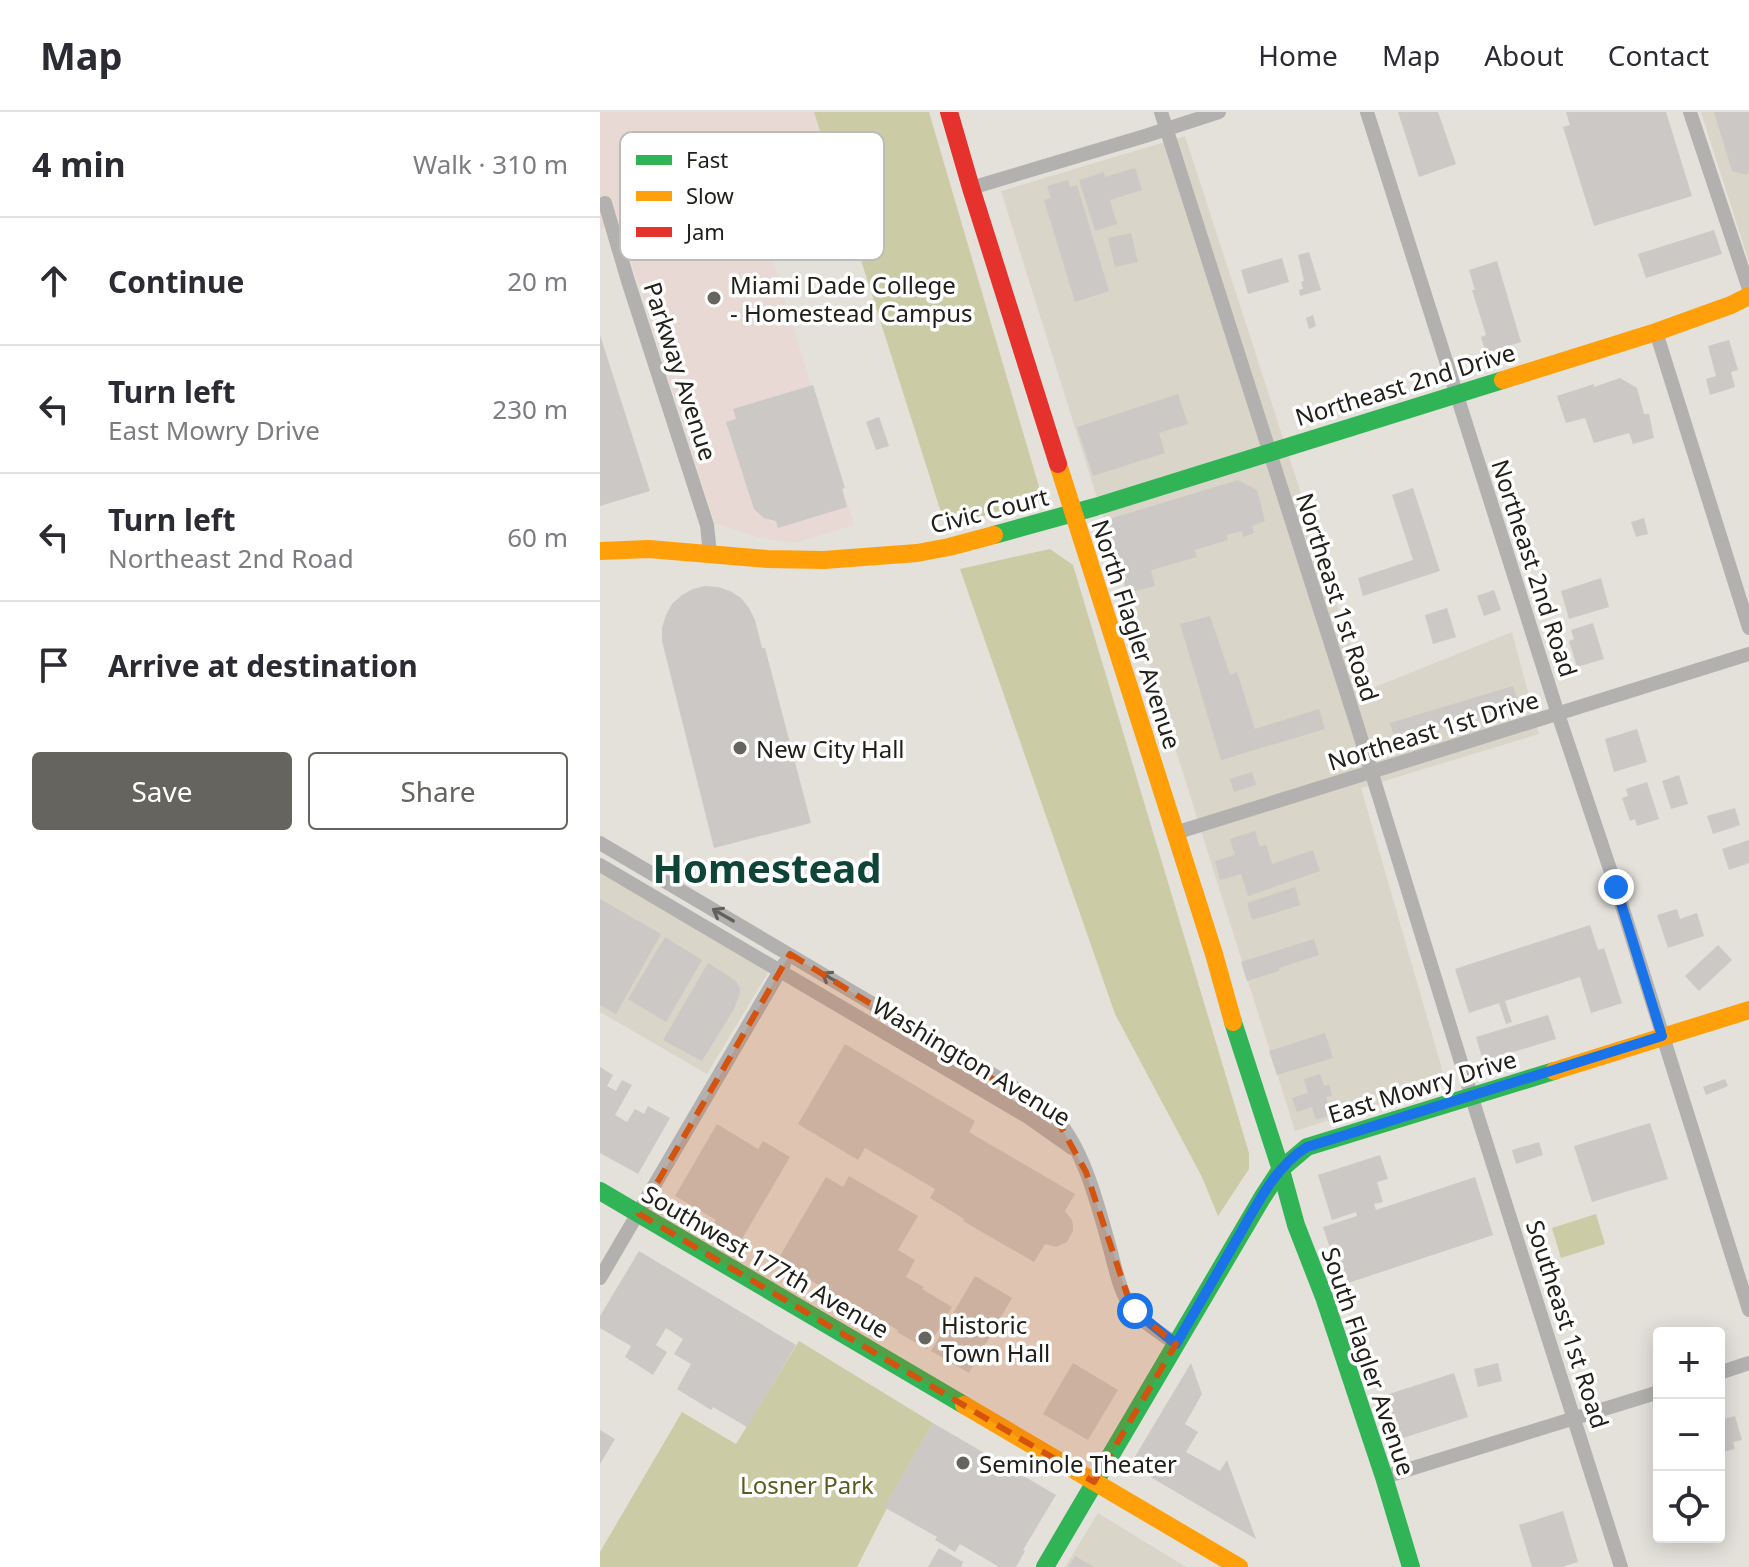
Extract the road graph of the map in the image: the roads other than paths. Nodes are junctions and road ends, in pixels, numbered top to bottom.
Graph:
1 (949, 112) edge
2 (1161, 112) edge
3 (1219, 112) edge
4 (1367, 112) edge
5 (1690, 112) edge
6 (1166, 129) junction
7 (971, 188) junction
8 (605, 203) dead end
9 (620, 254) edge
10 (622, 260) edge
11 (1749, 289) edge
12 (1749, 296) edge
13 (1656, 332) junction
14 (1456, 394) junction
15 (1269, 452) junction
16 (1073, 513) junction
17 (600, 551) edge
18 (710, 554) junction
19 (1749, 628) edge
20 (1749, 654) edge
21 (1558, 714) junction
22 (1371, 772) junction
23 (1175, 833) junction
24 (600, 843) edge
25 (600, 865) edge
26 (790, 954) junction
27 (780, 971) junction
28 (1749, 1010) edge
29 (1662, 1036) junction
30 (1471, 1096) junction
31 (1076, 1151) junction
32 (1281, 1170) junction
33 (600, 1191) edge
34 (639, 1214) junction
35 (600, 1278) edge
36 (1749, 1310) edge
37 (1176, 1344) junction
38 (1749, 1363) edge
39 (1725, 1371) edge
40 (1653, 1394) edge
41 (1575, 1417) junction
42 (1384, 1477) junction
43 (1094, 1482) junction
44 (1045, 1567) edge
45 (1239, 1567) edge
46 (1411, 1567) edge
47 (1621, 1567) edge

1 - 7 street, North Flagler Avenue
2 - 6 street, Northeast 1st Road
3 - 6 street
4 - 14 street, Northeast 2nd Road
5 - 11 street
6 - 7 street
6 - 15 street, Northeast 1st Road
7 - 16 street, North Flagler Avenue
8 - 9 street, Parkway Avenue
10 - 18 street, Parkway Avenue
12 - 13 street, Northeast 2nd Drive
13 - 14 street, Northeast 2nd Drive
13 - 19 street
14 - 15 street, Northeast 2nd Drive
14 - 21 street, Northeast 2nd Road
15 - 16 street, Northeast 2nd Drive
15 - 22 street, Northeast 1st Road
16 - 18 street, Civic Court
16 - 23 street, North Flagler Avenue
17 - 18 street, Civic Court
20 - 21 street, Northeast 1st Drive
21 - 22 street, Northeast 1st Drive
21 - 29 street, Northeast 2nd Road
22 - 23 street, Northeast 1st Drive
22 - 30 street, Northeast 1st Road
23 - 32 street, North Flagler Avenue
26 -> 24 street, Washington Avenue
25 - 27 street, Washington Avenue
26 - 27 street
31 -> 26 street, Washington Avenue
27 - 31 street, Washington Avenue
27 - 34 street
28 - 29 street, East Mowry Drive
29 - 30 street, East Mowry Drive
29 - 36 street, Northeast 2nd Road
30 - 32 street, East Mowry Drive
30 - 41 street, Southeast 1st Road
31 - 37 street
32 - 37 street, East Mowry Drive
32 - 42 street, South Flagler Avenue
33 - 34 street, Southwest 177th Avenue
34 - 35 street
34 - 43 street, Southwest 177th Avenue
37 - 43 street, East Mowry Drive
38 - 39 street
40 - 41 street
41 - 42 street
41 - 47 street, Southeast 1st Road
42 - 46 street, South Flagler Avenue
43 - 44 street, East Mowry Drive
43 - 45 street, Southwest 177th Avenue

